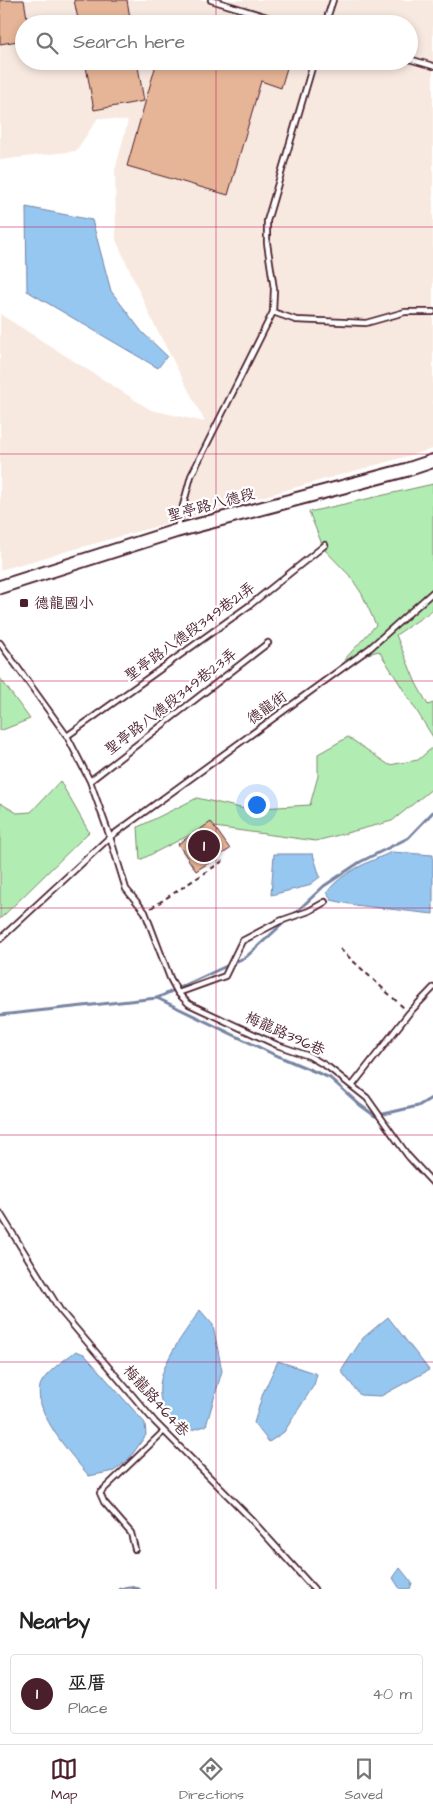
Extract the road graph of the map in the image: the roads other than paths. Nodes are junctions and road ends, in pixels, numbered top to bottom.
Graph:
1 (211, 0) edge
2 (333, 0) edge
3 (260, 15) edge
4 (329, 15) edge
5 (418, 62) edge
6 (433, 66) edge
7 (311, 70) edge
8 (273, 312) junction
9 (433, 312) edge
10 (433, 460) edge
11 (176, 532) junction
12 (325, 545) dead end
13 (0, 587) edge
14 (433, 592) edge
15 (0, 643) edge
16 (268, 643) dead end
17 (67, 736) junction
18 (90, 781) junction
19 (110, 837) junction
20 (326, 902) dead end
21 (0, 939) edge
22 (433, 988) edge
23 (178, 992) junction
24 (352, 1086) junction
25 (433, 1183) edge
26 (0, 1213) edge
27 (164, 1431) junction
28 (135, 1549) dead end
29 (314, 1589) edge

1 - 3 lane
2 - 4 lane
5 - 6 lane
7 - 8 lane
8 - 9 lane
8 - 11 lane
10 - 11 street, 聖亭路八德段
11 - 13 street, 聖亭路八德段
12 - 17 lane, 聖亭路八德段349巷21弄
14 - 19 lane, 德龍街
15 - 17 lane, 梅龍路396巷
16 - 18 lane, 聖亭路八德段349巷23弄
17 - 18 lane, 梅龍路396巷
18 - 19 lane, 梅龍路396巷
19 - 21 lane, 德龍街
19 - 23 lane, 梅龍路396巷
20 - 23 lane
22 - 24 lane
23 - 24 lane, 梅龍路396巷
24 - 25 lane, 梅龍路396巷
26 - 27 lane, 梅龍路464巷
27 - 28 lane
27 - 29 lane, 梅龍路464巷

